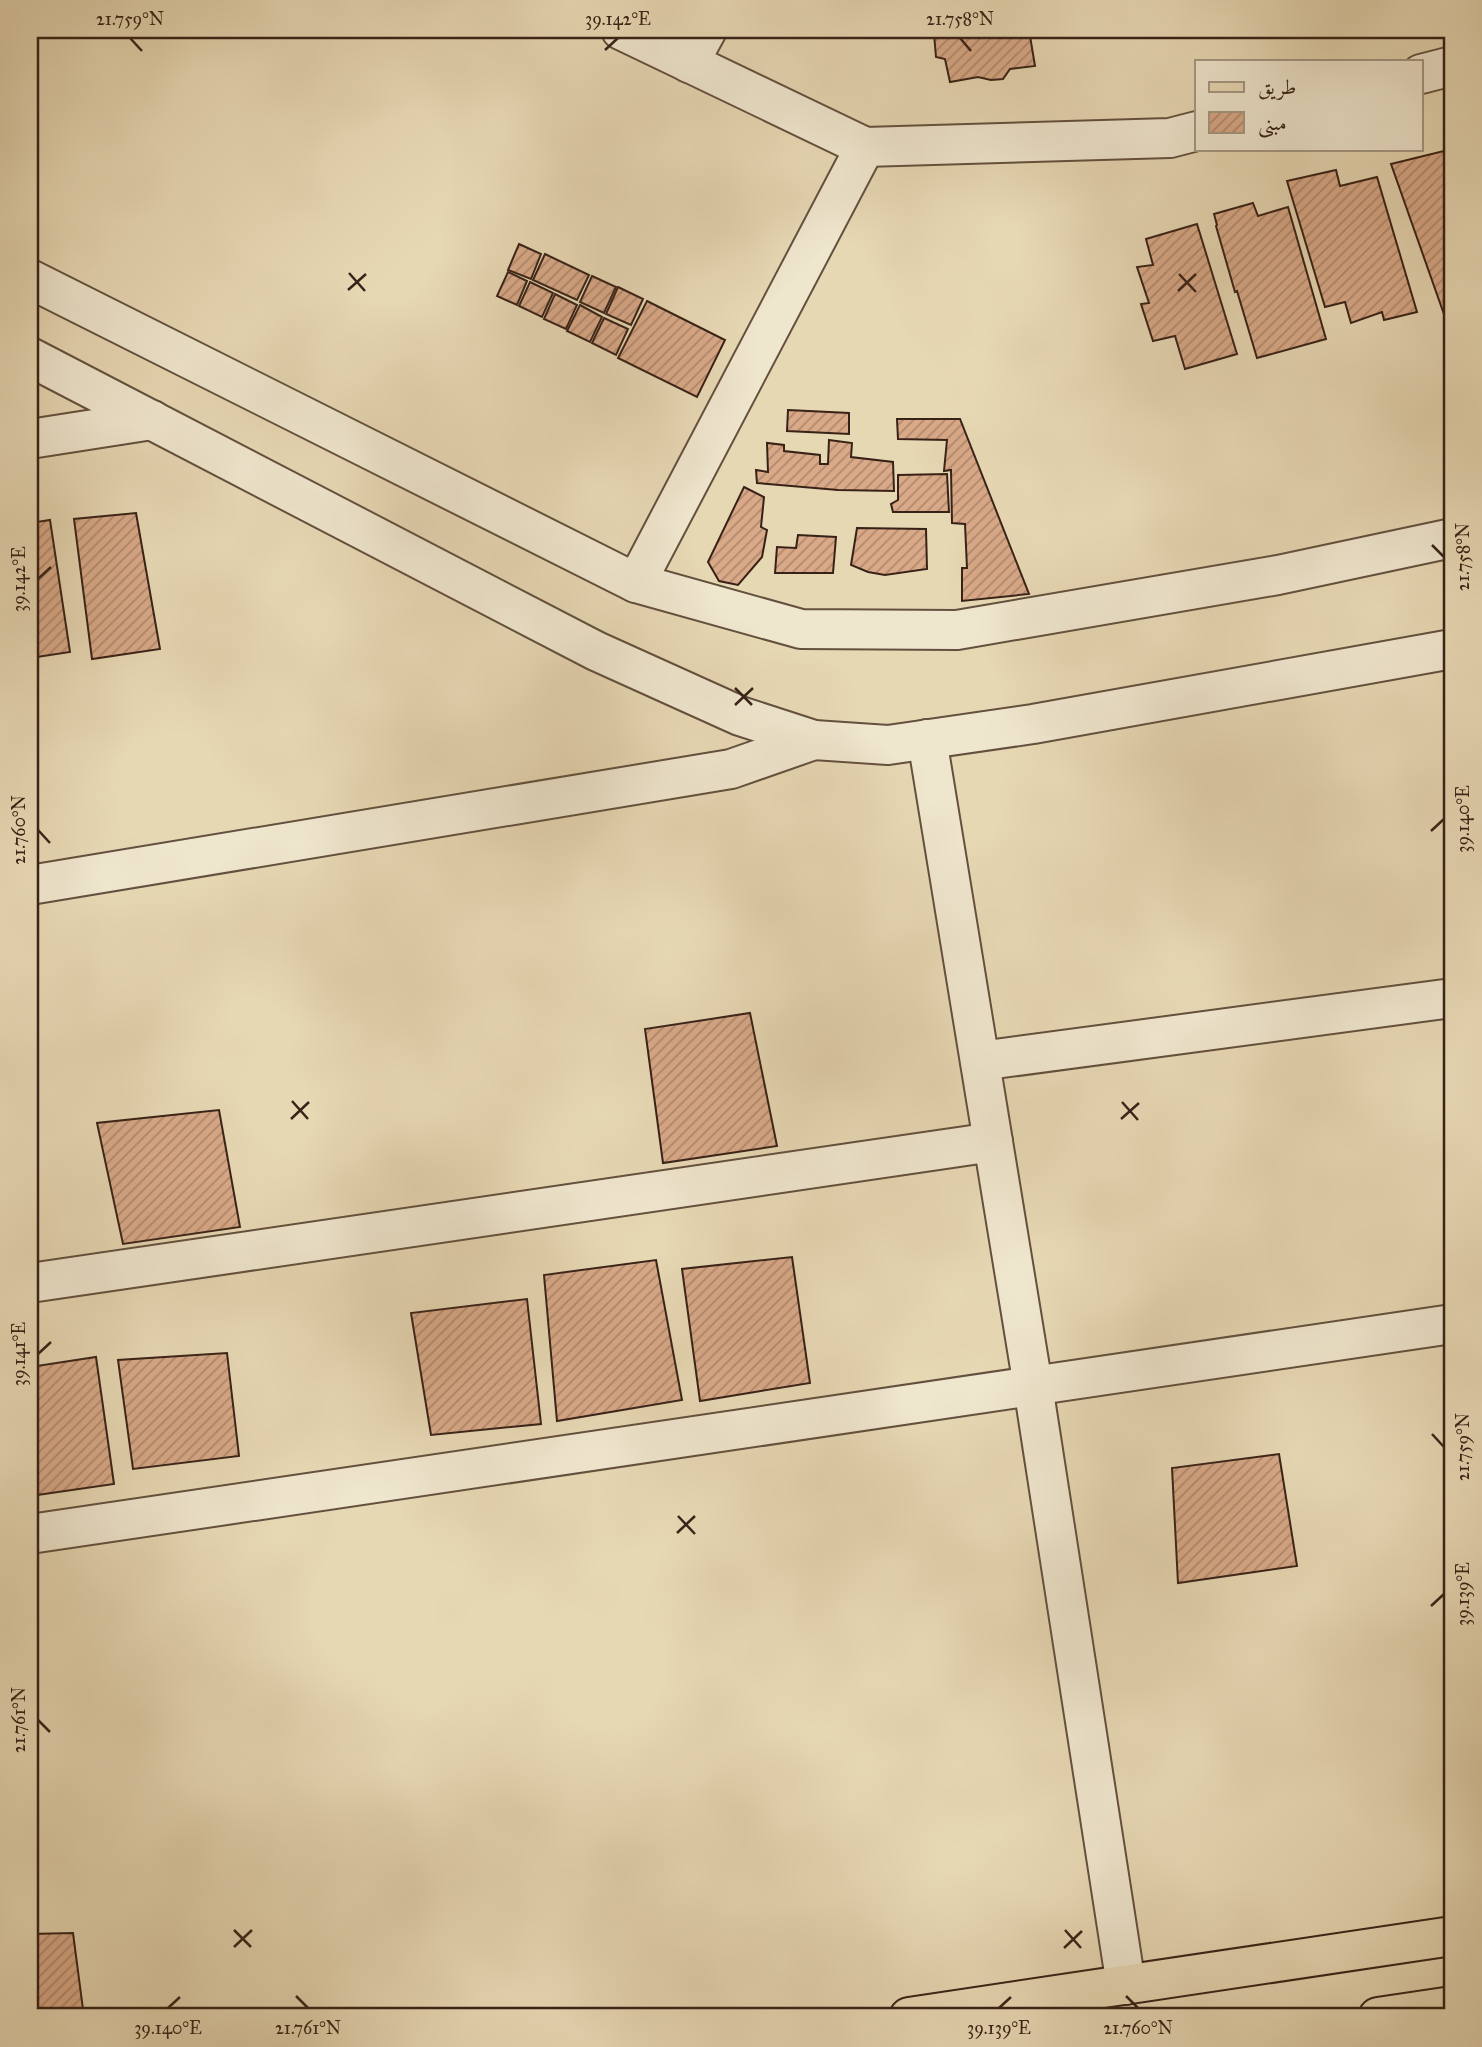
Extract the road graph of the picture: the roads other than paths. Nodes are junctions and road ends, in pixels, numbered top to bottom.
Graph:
1 (621, 30) edge
2 (707, 30) edge
3 (689, 63) junction
4 (1452, 66) edge
5 (1422, 74) edge
6 (1195, 132) edge
7 (865, 148) junction
8 (30, 279) edge
9 (30, 357) edge
10 (152, 420) junction
11 (30, 439) edge
12 (1452, 538) edge
13 (636, 583) junction
14 (1452, 649) edge
15 (927, 739) junction
16 (814, 740) junction
17 (30, 885) edge
18 (1452, 998) edge
19 (980, 1061) junction
20 (993, 1142) junction
21 (30, 1283) edge
22 (1452, 1324) edge
23 (1034, 1386) junction
24 (30, 1534) edge
25 (1452, 1936) edge
26 (1126, 1985) junction
27 (1452, 2006) edge
28 (909, 2017) edge
29 (1378, 2017) edge

1 - 3 street
2 - 3 street
3 - 7 street
4 - 5 street
6 - 7 street
7 - 13 street
8 - 13 street
9 - 10 street
10 - 11 street
10 - 16 street
12 - 13 street
14 - 15 street
15 - 16 street
15 - 19 street
16 - 17 street
18 - 19 street
19 - 20 street
20 - 21 street
20 - 23 street
22 - 23 street
23 - 24 street
23 - 26 street
25 - 26 main road
26 - 28 main road
27 - 29 main road

